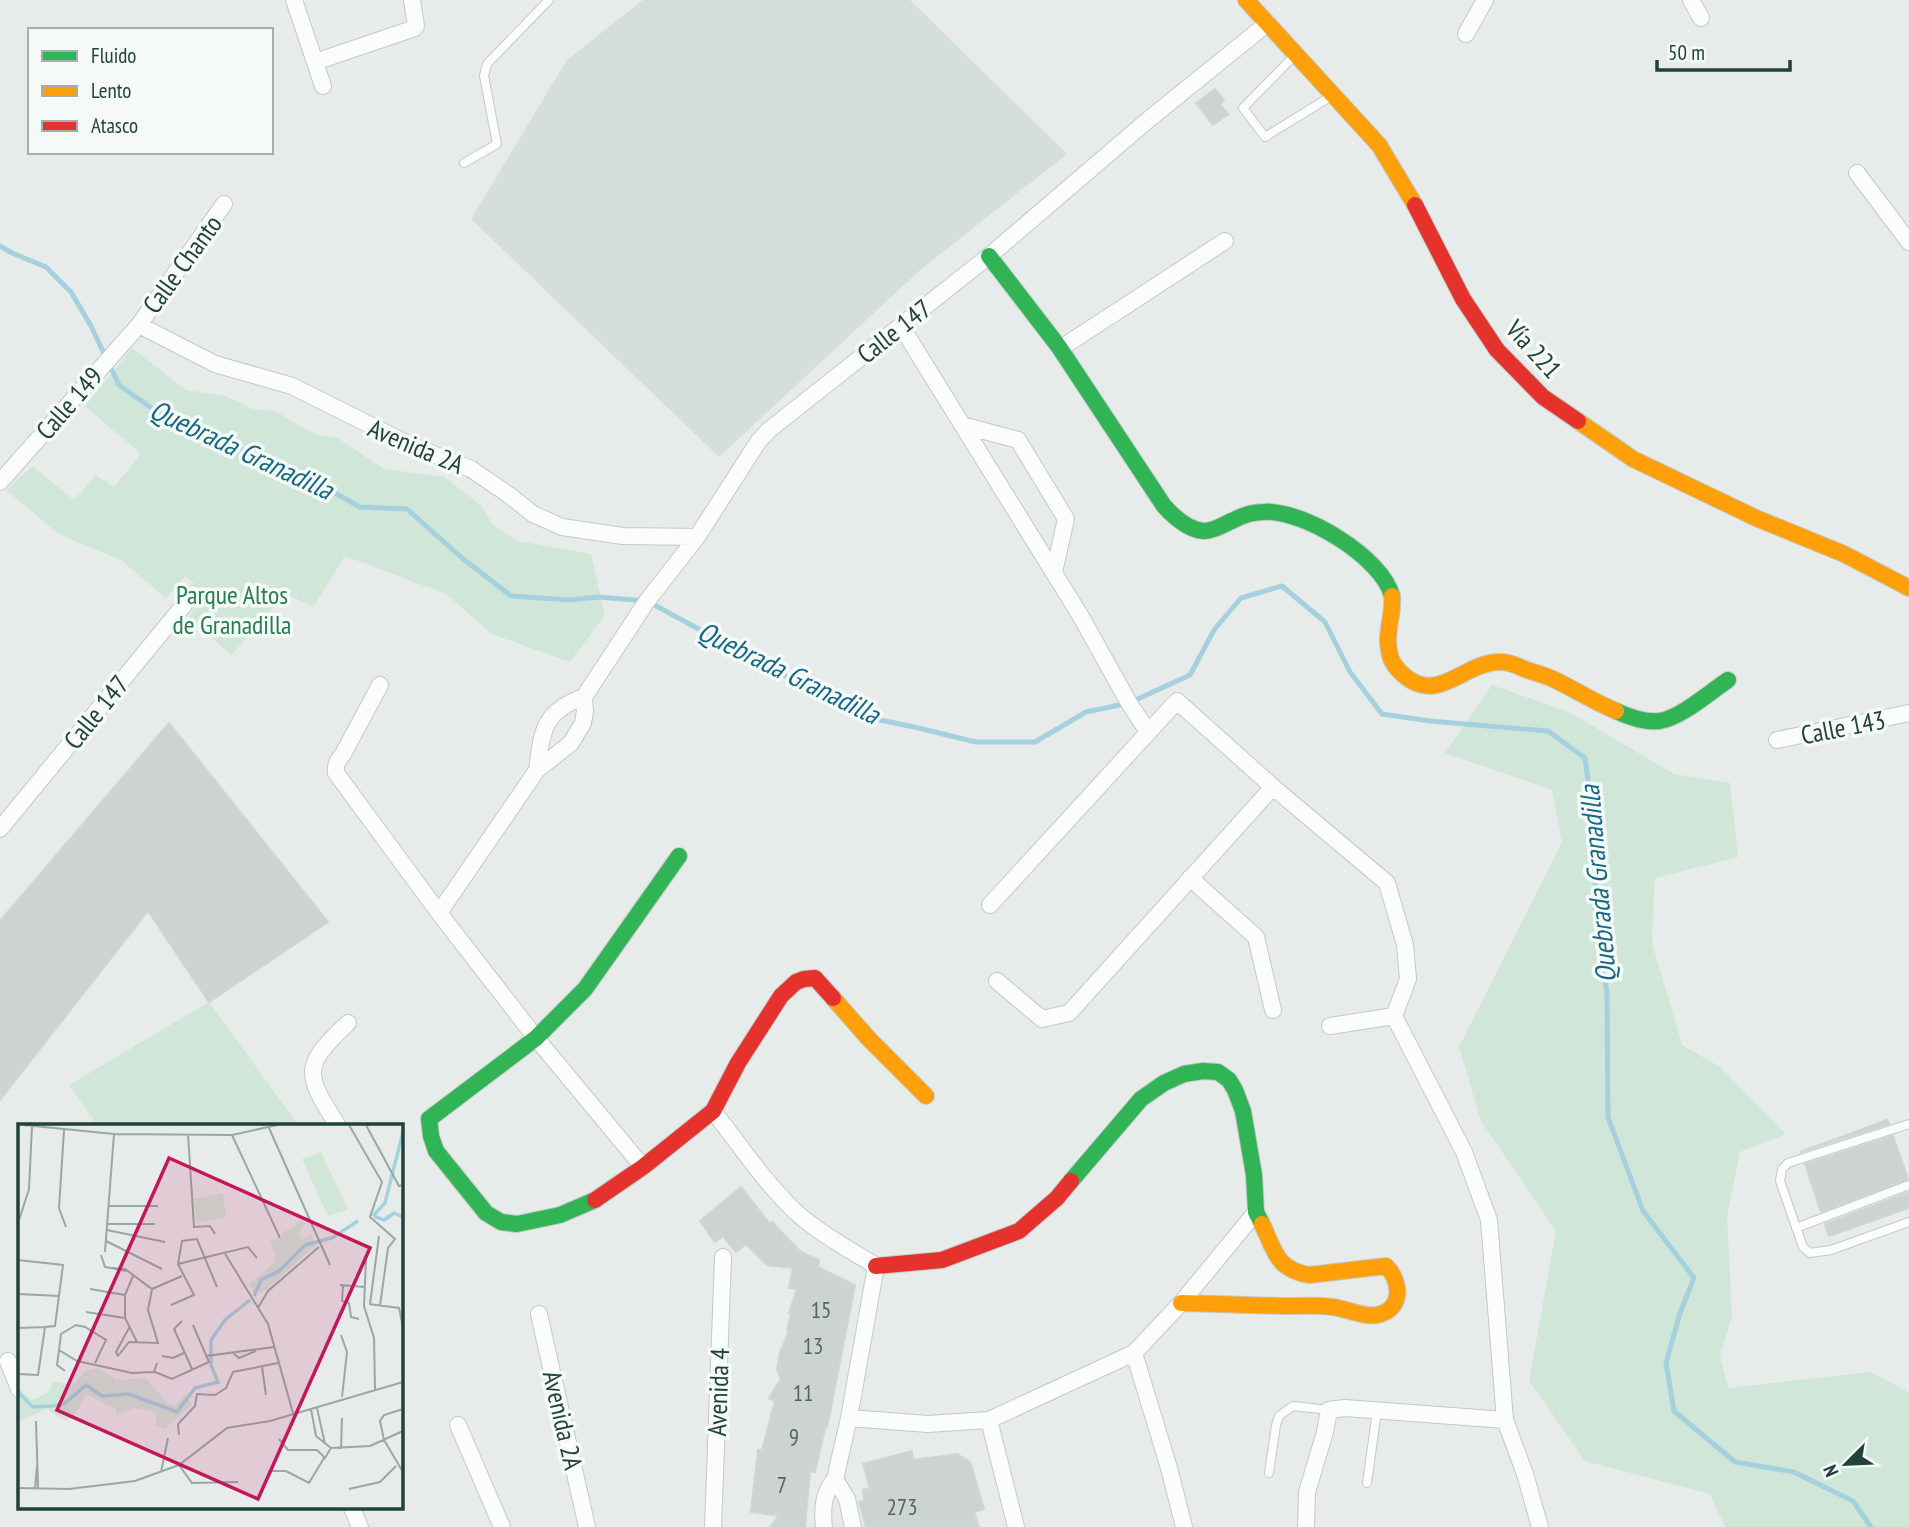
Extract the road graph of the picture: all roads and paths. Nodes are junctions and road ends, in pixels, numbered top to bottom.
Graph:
1 (294, 0) edge
2 (412, 0) edge
3 (550, 0) edge
4 (1247, 0) edge
5 (1485, 0) edge
6 (1691, 0) edge
7 (1701, 18) dead end
8 (1268, 23) junction
9 (1466, 34) dead end
10 (1296, 54) junction
11 (315, 62) junction
12 (323, 86) dead end
13 (1334, 95) junction
14 (464, 163) dead end
15 (1857, 173) dead end
16 (225, 204) dead end
17 (1225, 241) dead end
18 (1909, 242) edge
19 (989, 256) junction
20 (139, 324) junction
21 (901, 326) junction
22 (1061, 348) junction
23 (962, 425) junction
24 (0, 482) edge
25 (697, 537) junction
26 (1054, 572) junction
27 (1909, 588) edge
28 (193, 594) dead end
29 (1728, 680) dead end
30 (380, 685) dead end
31 (584, 697) junction
32 (1909, 713) edge
33 (1148, 732) junction
34 (1777, 740) dead end
35 (537, 770) junction
36 (1273, 787) junction
37 (0, 829) edge
38 (679, 856) dead end
39 (1190, 878) junction
40 (990, 905) dead end
41 (439, 913) junction
42 (997, 981) dead end
43 (1273, 1010) dead end
44 (1394, 1016) junction
45 (348, 1023) dead end
46 (1330, 1026) dead end
47 (536, 1038) junction
48 (926, 1096) dead end
49 (713, 1111) junction
50 (337, 1124) edge
51 (1909, 1124) edge
52 (643, 1167) junction
53 (1909, 1185) edge
54 (1256, 1212) junction
55 (1909, 1222) edge
56 (1797, 1228) junction
57 (723, 1257) dead end
58 (876, 1266) junction
59 (1181, 1303) junction
60 (539, 1314) dead end
61 (1134, 1353) junction
62 (9, 1361) edge
63 (18, 1386) edge
64 (1329, 1410) junction
65 (1377, 1411) junction
66 (849, 1418) junction
67 (989, 1420) junction
68 (1505, 1420) junction
69 (458, 1425) dead end
70 (1269, 1473) dead end
71 (835, 1479) junction
72 (1367, 1483) dead end
73 (353, 1510) edge
74 (360, 1527) edge
75 (502, 1527) edge
76 (587, 1527) edge
77 (713, 1527) edge
78 (824, 1527) edge
79 (853, 1527) edge
80 (1016, 1527) edge
81 (1184, 1527) edge
82 (1306, 1527) edge
83 (1540, 1527) edge

1 - 11 street
2 - 11 street
3 - 14 lane
4 - 8 street, Vía 221
5 - 9 street
6 - 7 street
8 - 10 street, Vía 221
8 - 19 street, Calle 147
10 - 13 street, Vía 221
10 - 13 lane
11 - 12 street
13 - 27 street, Vía 221
15 - 18 street
16 - 20 street, Calle Chanto
17 - 22 street
19 - 21 street, Calle 147
19 - 22 street
20 - 24 street, Calle 149
20 - 25 street, Avenida 2A
21 - 23 street
21 - 25 street, Calle 147
22 - 29 street
23 - 26 street
23 - 26 street
25 - 31 street, Calle 147
26 - 33 street
28 - 37 street, Calle 147
30 - 41 street
31 - 35 street
31 - 35 street
32 - 34 street, Calle 143
33 - 36 street
33 - 40 street
35 - 41 street
36 - 39 street
36 - 44 street
38 - 47 street
39 - 42 street
39 - 43 street
41 - 47 street
44 - 46 street
44 - 68 street
45 - 50 street
47 - 52 street
47 - 52 street
48 - 49 street
49 - 52 street
49 - 58 street
51 - 56 lane
53 - 56 lane
54 - 58 street
54 - 59 street
54 - 59 street
55 - 56 lane
57 - 77 street, Avenida 4
58 - 66 street
59 - 61 street
60 - 76 street, Avenida 2A
61 - 67 street
61 - 81 street
62 - 63 street
64 - 65 street
64 - 70 lane
64 - 82 street
65 - 68 street
65 - 72 lane
66 - 67 street
66 - 71 street
67 - 80 street
68 - 83 street
69 - 75 street
71 - 78 street
71 - 79 street
73 - 74 street

